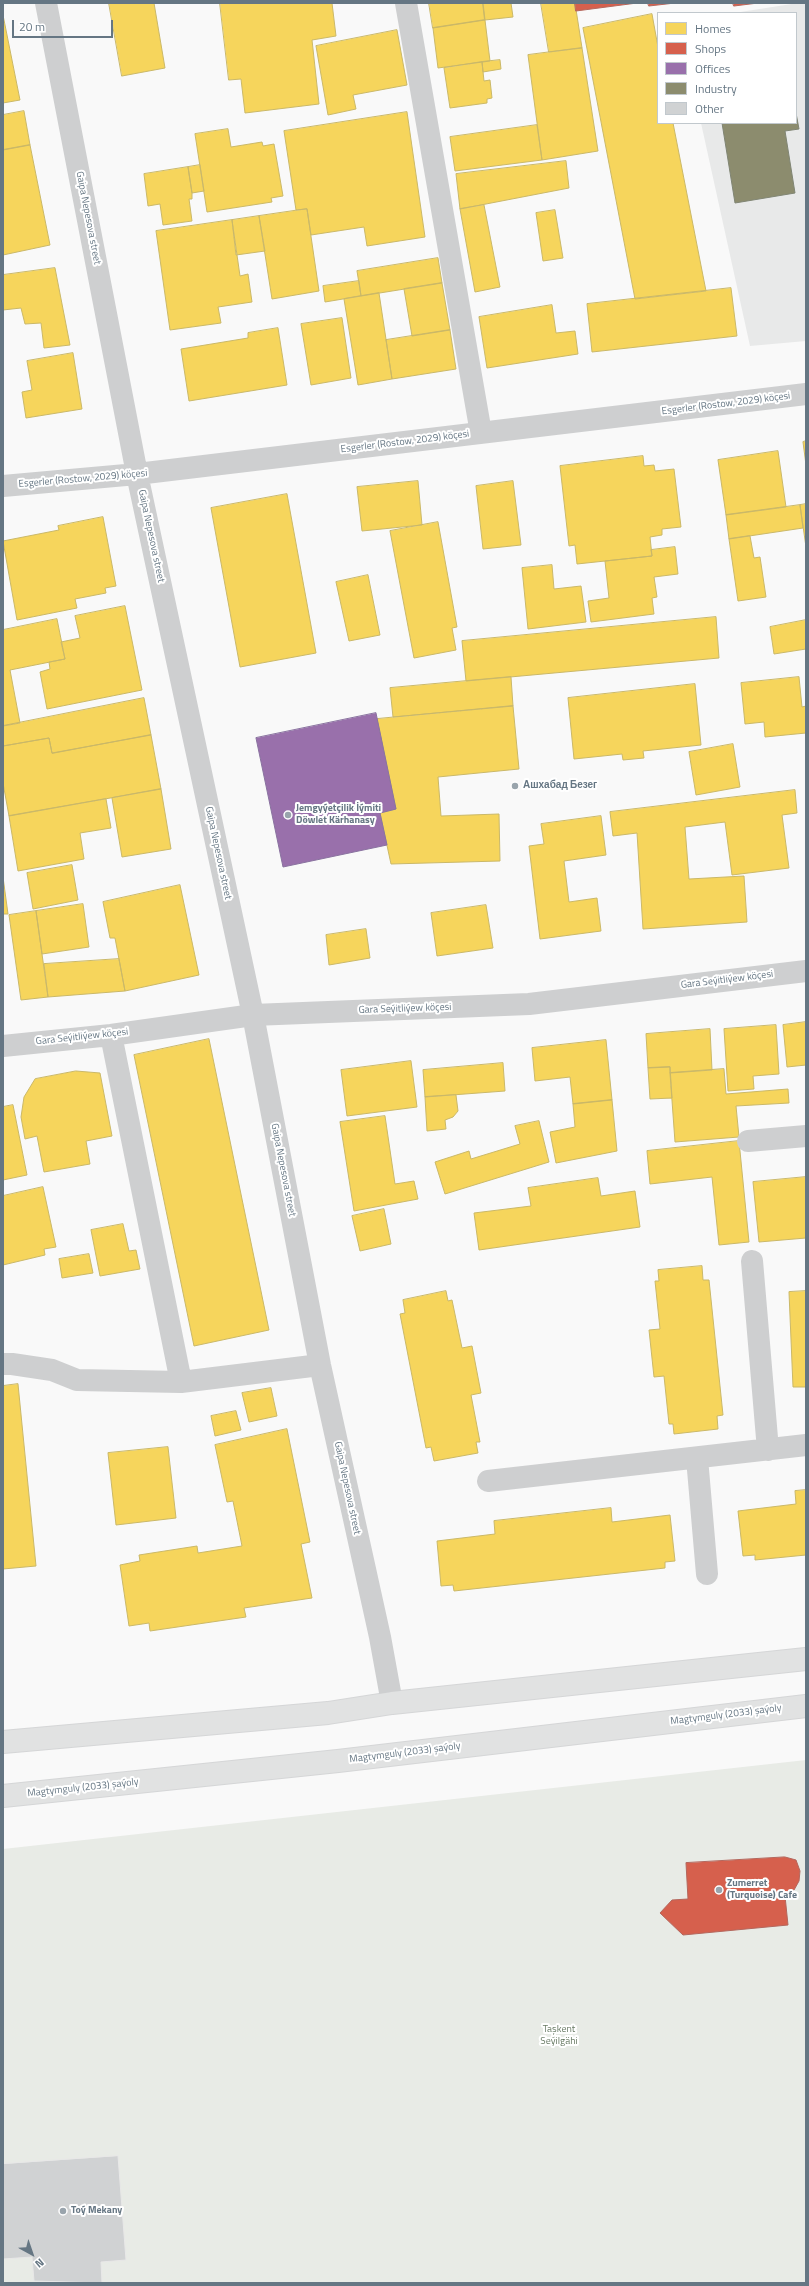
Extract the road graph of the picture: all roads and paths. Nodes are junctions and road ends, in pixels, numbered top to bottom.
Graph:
1 (46, 3) edge
2 (406, 3) edge
3 (806, 394) edge
4 (481, 433) junction
5 (138, 474) junction
6 (3, 486) edge
7 (806, 971) edge
8 (253, 1015) junction
9 (111, 1035) junction
10 (3, 1046) edge
11 (806, 1136) edge
12 (748, 1141) dead end
13 (752, 1261) dead end
14 (3, 1364) edge
15 (320, 1365) junction
16 (181, 1382) junction
17 (806, 1445) edge
18 (768, 1450) junction
19 (697, 1458) junction
20 (488, 1481) dead end
21 (707, 1574) dead end
22 (806, 1658) edge
23 (392, 1703) junction
24 (806, 1706) edge
25 (3, 1742) edge
26 (3, 1796) edge

1 - 5 street, Gaipa Nepesova street
2 - 4 street
3 - 4 street, Esgerler (Rostow, 2029) köçesi
4 - 5 street, Esgerler (Rostow, 2029) köçesi
5 - 6 street, Esgerler (Rostow, 2029) köçesi
5 - 8 street, Gaipa Nepesova street
7 - 8 street, Gara Seýitliýew köçesi
8 - 9 street, Gara Seýitliýew köçesi
8 - 15 street, Gaipa Nepesova street
9 - 10 street, Gara Seýitliýew köçesi
9 - 16 street
11 - 12 street
13 - 18 street
14 - 16 street
15 - 16 street
15 - 23 street, Gaipa Nepesova street
17 - 18 street
18 - 19 street
19 - 20 street
19 - 21 street
22 - 23 main road
23 - 25 main road
24 - 26 main road, Magtymguly (2033) şaýoly

